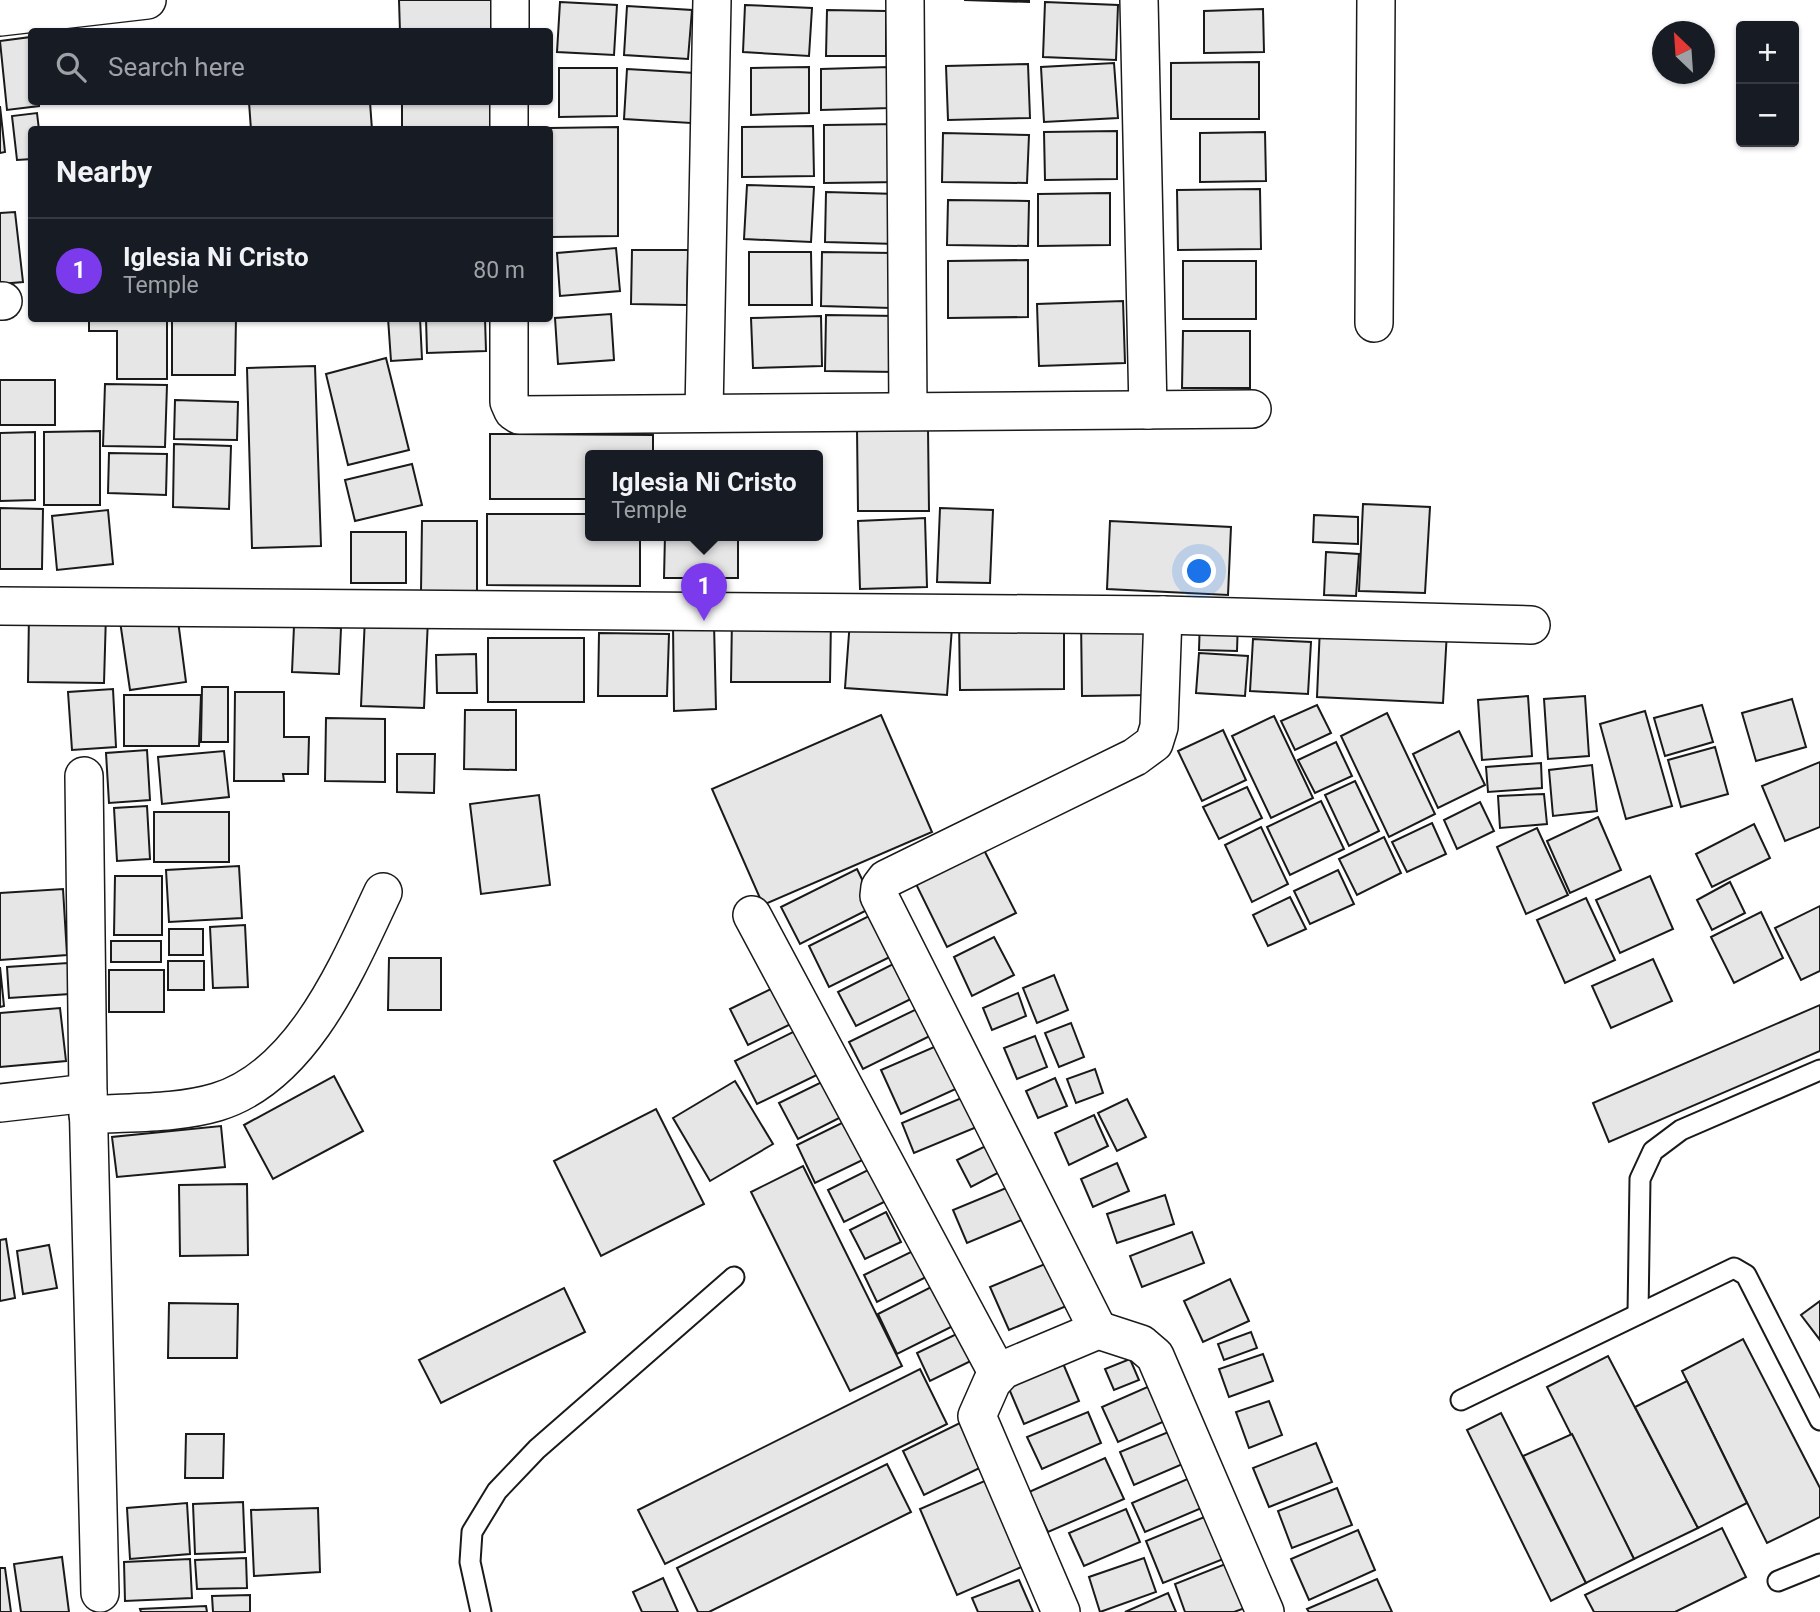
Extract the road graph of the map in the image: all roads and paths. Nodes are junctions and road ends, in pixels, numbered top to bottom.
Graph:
1 (147, 0) edge
2 (510, 0) edge
3 (712, 0) edge
4 (905, 0) edge
5 (1139, 0) edge
6 (1376, 0) edge
7 (0, 17) edge
8 (510, 28) edge
9 (509, 105) edge
10 (509, 126) edge
11 (509, 322) edge
12 (1374, 323) dead end
13 (1252, 409) dead end
14 (1148, 410) junction
15 (908, 411) junction
16 (704, 413) junction
17 (0, 606) edge
18 (1163, 615) junction
19 (1531, 625) dead end
20 (84, 776) dead end
21 (383, 892) dead end
22 (752, 915) dead end
23 (1820, 1070) edge
24 (0, 1102) edge
25 (88, 1104) junction
26 (734, 1277) dead end
27 (1638, 1314) junction
28 (1098, 1329) junction
29 (998, 1374) junction
30 (1461, 1400) dead end
31 (1820, 1420) edge
32 (1820, 1564) edge
33 (1778, 1581) dead end
34 (100, 1593) dead end
35 (481, 1612) edge
36 (1061, 1612) edge
37 (1265, 1612) edge

1 - 7 street
2 - 8 street
3 - 16 street
4 - 15 street
5 - 14 street
6 - 12 street
9 - 10 street
11 - 16 street
13 - 14 street
14 - 15 street
15 - 16 street
17 - 18 street
18 - 19 street
18 - 28 street
20 - 25 street
21 - 25 street
22 - 29 street
23 - 27 lane
24 - 25 street
25 - 34 street
26 - 35 lane
27 - 30 lane
27 - 31 lane
28 - 29 street
28 - 37 street
29 - 36 street
32 - 33 lane

